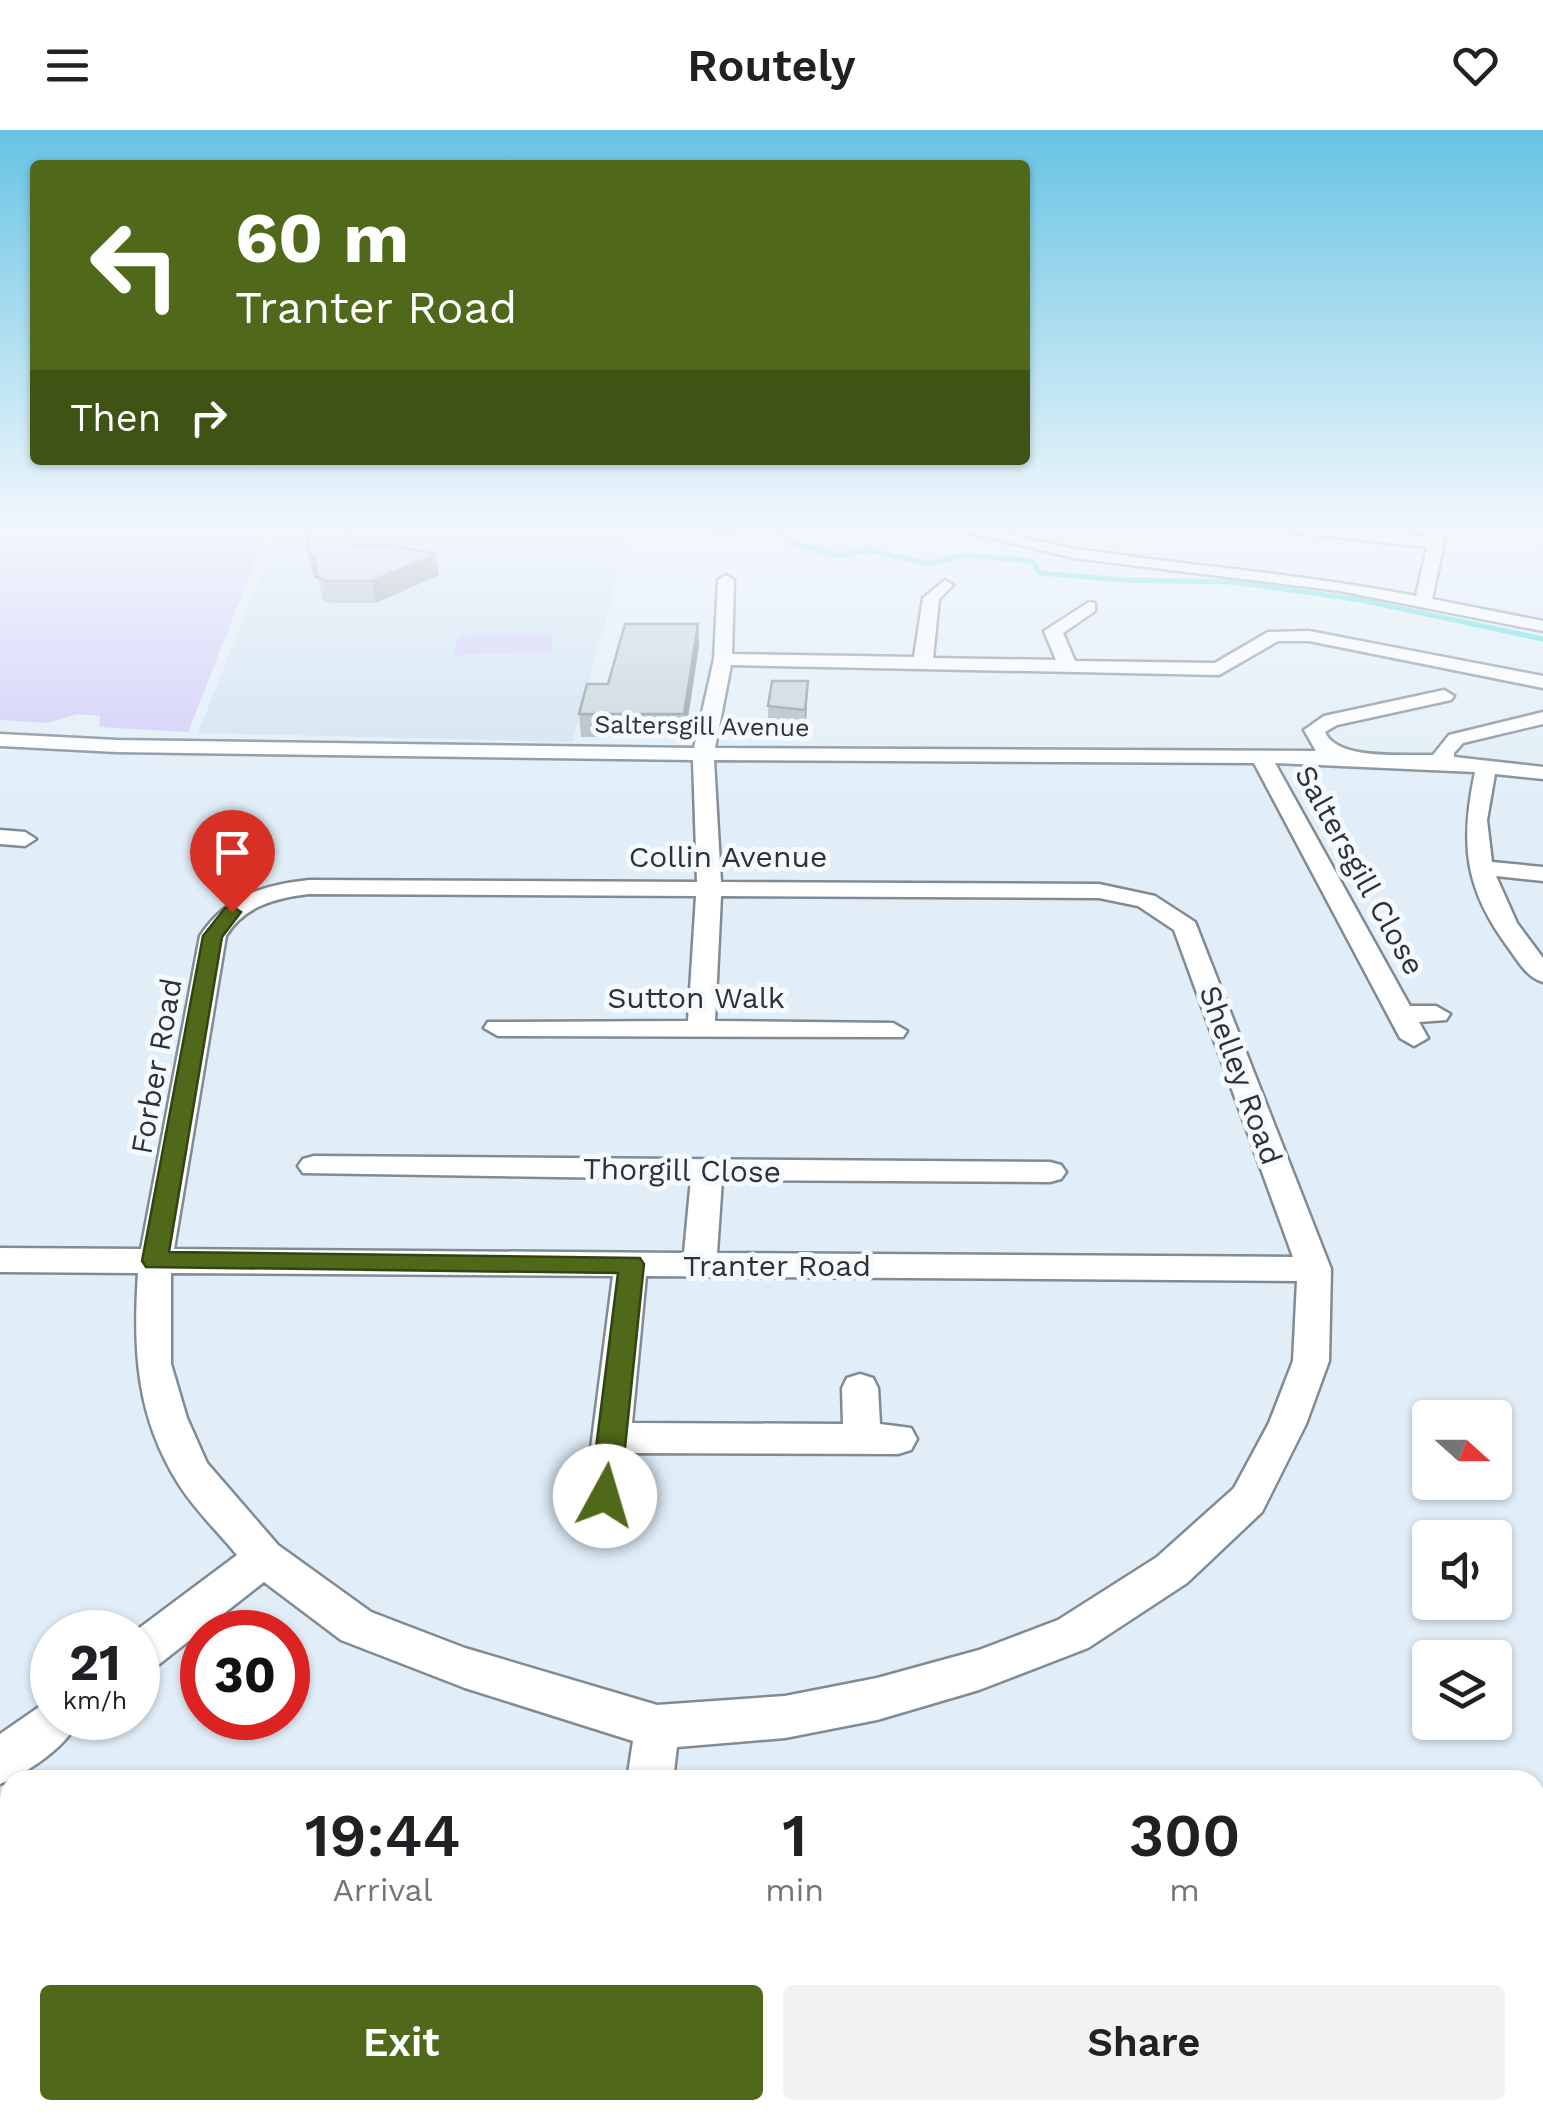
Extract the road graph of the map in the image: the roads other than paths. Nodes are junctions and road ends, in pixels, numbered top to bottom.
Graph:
1 (725, 619) edge
2 (928, 619) edge
3 (1071, 619) edge
4 (1507, 619) edge
5 (1543, 626) edge
6 (723, 659) junction
7 (922, 660) junction
8 (1067, 664) junction
9 (1543, 682) edge
10 (1444, 696) dead end
11 (1543, 718) edge
12 (0, 740) edge
13 (703, 754) junction
14 (1261, 757) junction
15 (1338, 757) junction
16 (1445, 762) junction
17 (1486, 766) junction
18 (1543, 773) edge
19 (0, 837) edge
20 (25, 839) dead end
21 (1482, 868) junction
22 (1543, 874) edge
23 (310, 886) joint
24 (709, 888) junction
25 (1145, 899) joint
26 (1543, 974) edge
27 (1436, 1014) dead end
28 (498, 1028) dead end
29 (701, 1030) junction
30 (894, 1031) dead end
31 (314, 1166) dead end
32 (707, 1170) junction
33 (1050, 1172) dead end
34 (0, 1260) edge
35 (154, 1261) junction
36 (632, 1264) junction
37 (700, 1264) junction
38 (1314, 1269) junction
39 (860, 1388) dead end
40 (612, 1438) junction
41 (605, 1496) dead end
42 (264, 1558) junction
43 (160, 1639) edge
44 (657, 1726) junction
45 (30, 1739) edge
46 (0, 1762) edge
47 (651, 1770) edge

1 - 6 street
2 - 7 street
3 - 8 street
4 - 5 street
6 - 7 street
6 - 13 street
7 - 8 street
8 - 9 street
10 - 15 street
11 - 16 street
12 - 13 street, Saltersgill Avenue
13 - 14 street, Saltersgill Avenue
13 - 24 street
14 - 15 street, Saltersgill Avenue
14 - 27 street, Saltersgill Close
15 - 16 street, Saltersgill Avenue
16 - 17 street, Saltersgill Avenue
17 - 18 street, Saltersgill Avenue
17 - 21 street
19 - 20 street
21 - 22 street
21 - 26 street
23 - 24 street, Collin Avenue
23 - 35 street, Forber Road
24 - 25 street, Collin Avenue
24 - 29 street
25 - 38 street, Shelley Road
28 - 29 street, Sutton Walk
29 - 30 street, Sutton Walk
31 - 32 street, Thorgill Close
32 - 33 street, Thorgill Close
32 - 37 street
34 - 35 street, Tranter Road
35 - 36 street, Tranter Road
35 - 42 street, Forber Road
36 - 37 street, Tranter Road
36 - 40 street
37 - 38 street, Tranter Road
38 - 44 street
39 - 40 street
40 - 41 street
42 - 43 street
42 - 44 street, Forber Road
44 - 47 street
45 - 46 street

